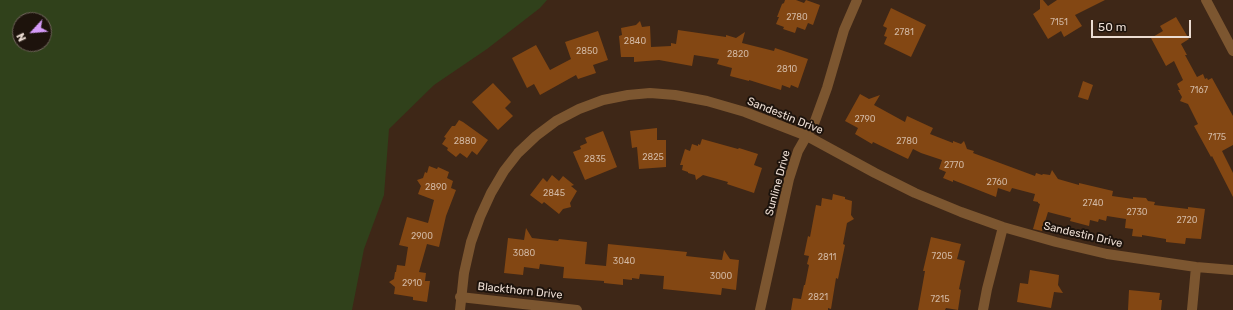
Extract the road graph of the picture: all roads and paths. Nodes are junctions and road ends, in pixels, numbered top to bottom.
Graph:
1 (857, 0) edge
2 (1206, 0) edge
3 (1233, 51) edge
4 (807, 136) junction
5 (1003, 227) junction
6 (1196, 267) junction
7 (1233, 270) edge
8 (460, 297) junction
9 (460, 310) edge
10 (577, 310) edge
11 (760, 310) edge
12 (983, 310) edge
13 (1192, 310) edge

1 - 4 street, Sunline Drive
2 - 3 street
4 - 5 street, Sandestin Drive
4 - 8 street, Sandestin Drive
4 - 11 street, Sunline Drive
5 - 6 street, Sandestin Drive
5 - 12 street
6 - 7 street, Sandestin Drive
6 - 13 street
8 - 9 street, Sandestin Drive
8 - 10 street, Blackthorn Drive

